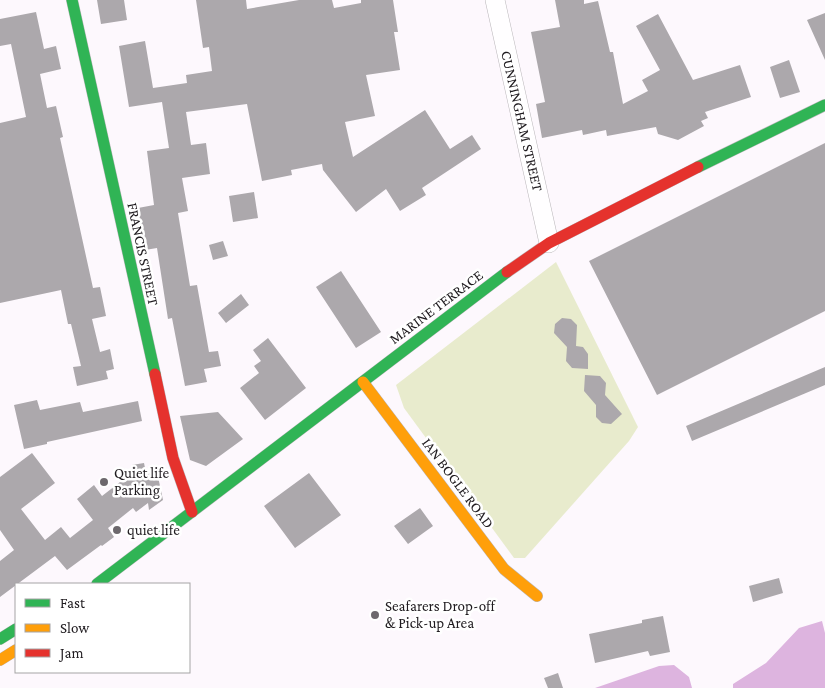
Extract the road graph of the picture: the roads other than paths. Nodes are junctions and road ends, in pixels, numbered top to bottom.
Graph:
1 (72, 0) edge
2 (495, 0) edge
3 (825, 105) edge
4 (550, 243) junction
5 (363, 382) junction
6 (192, 512) junction
7 (98, 583) edge
8 (537, 596) dead end
9 (15, 630) edge
10 (0, 639) edge
11 (15, 651) edge
12 (0, 660) edge

1 - 6 main road, FRANCIS STREET
2 - 4 street, CUNNINGHAM STREET
3 - 4 main road, MARINE TERRACE
4 - 5 main road, MARINE TERRACE
5 - 6 main road, MARINE TERRACE
5 - 8 main road, IAN BOGLE ROAD
6 - 7 main road, MARINE TERRACE
9 - 10 main road
11 - 12 main road

